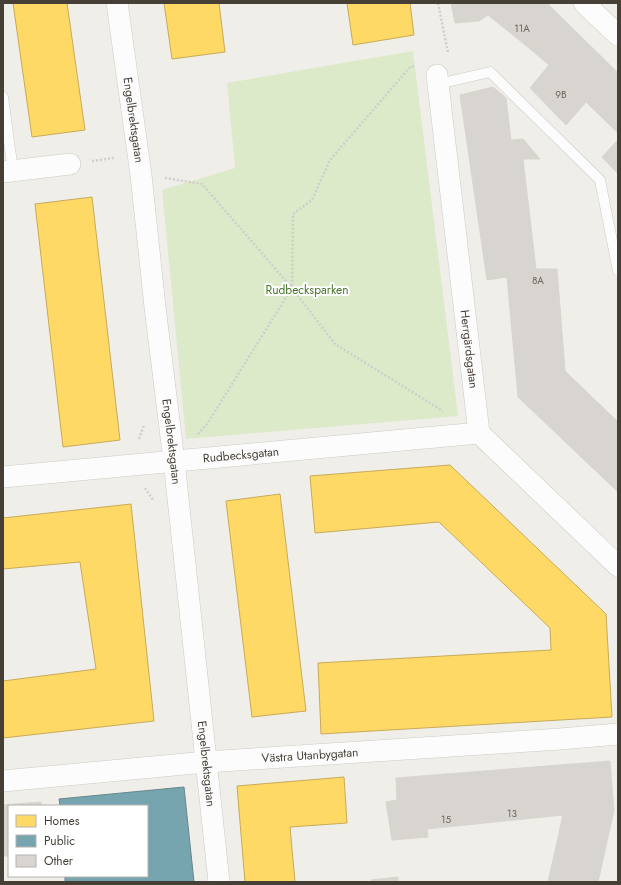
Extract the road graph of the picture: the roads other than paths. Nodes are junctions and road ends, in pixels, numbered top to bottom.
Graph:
1 (117, 3) edge
2 (584, 3) edge
3 (618, 35) edge
4 (438, 79) joint
5 (3, 97) edge
6 (70, 164) dead end
7 (8, 172) edge
8 (618, 272) edge
9 (479, 433) junction
10 (174, 461) junction
11 (3, 476) edge
12 (618, 566) edge
13 (618, 734) edge
14 (206, 762) junction
15 (3, 781) edge
16 (219, 882) edge

1 - 10 street, Engelbrektsgatan
2 - 3 street
4 - 8 lane
4 - 9 street, Herrgärdsgatan
5 - 7 lane
6 - 7 street
9 - 10 street, Rudbecksgatan
9 - 12 street
10 - 11 street, Rudbecksgatan
10 - 14 street, Engelbrektsgatan
13 - 14 street, Västra Utanbygatan
14 - 15 street, Västra Utanbygatan
14 - 16 street, Engelbrektsgatan

